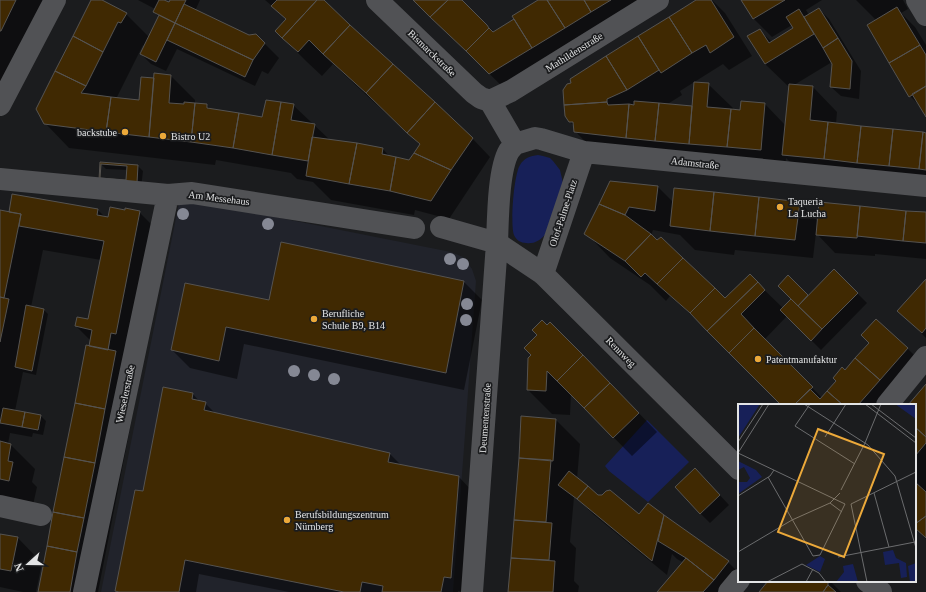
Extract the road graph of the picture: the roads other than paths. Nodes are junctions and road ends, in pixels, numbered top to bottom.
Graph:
1 (55, 0) edge
2 (377, 0) edge
3 (658, 0) edge
4 (917, 0) edge
5 (926, 15) edge
6 (490, 101) junction
7 (0, 105) edge
8 (515, 144) junction
9 (584, 152) junction
10 (0, 179) edge
11 (926, 186) edge
12 (168, 195) junction
13 (441, 227) dead end
14 (414, 228) dead end
15 (497, 243) junction
16 (543, 274) junction
17 (926, 358) edge
18 (888, 404) edge
19 (738, 468) edge
20 (0, 506) edge
21 (41, 514) dead end
22 (738, 581) edge
23 (868, 582) edge
24 (84, 592) edge
25 (472, 592) edge
26 (729, 592) edge
27 (880, 592) edge

1 - 7 street
2 - 6 street, Bismarckstraße
3 - 6 street, Mathildenstraße
4 - 5 street
6 - 8 street
8 - 9 street, Adamstraße
8 - 15 street
9 - 11 street, Adamstraße
9 - 16 street, Olof-Palme-Platz
10 - 12 street, Am Messehaus
12 - 14 street, Am Messehaus
12 - 24 street, Wieselerstraße
13 - 15 street
15 - 16 street, Rennweg
15 - 25 street, Deumentenstraße
16 - 19 street, Rennweg
17 - 18 street
20 - 21 street
22 - 26 street
23 - 27 street

